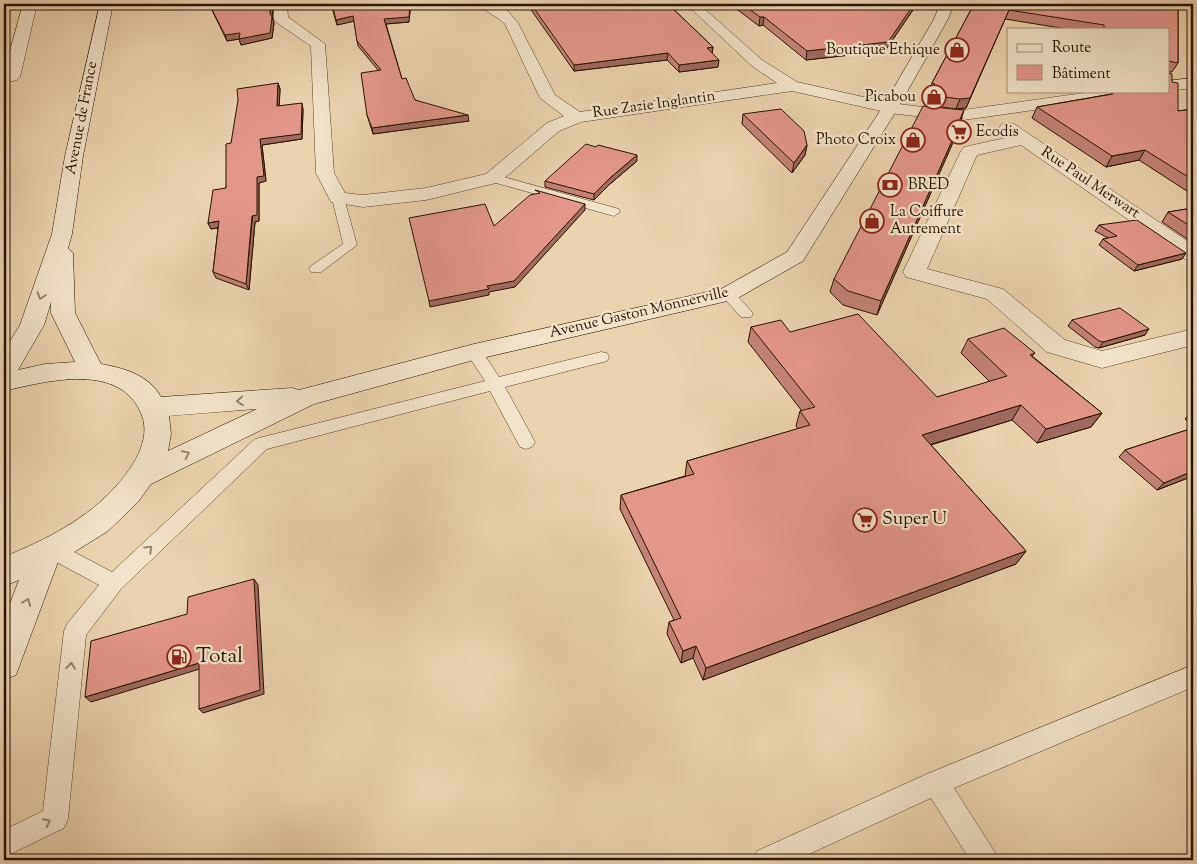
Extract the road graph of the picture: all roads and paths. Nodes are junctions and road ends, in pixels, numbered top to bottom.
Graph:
1 (30, 4) edge
2 (106, 4) edge
3 (281, 4) edge
4 (484, 4) edge
5 (692, 4) edge
6 (947, 4) edge
7 (4, 78) edge
8 (1193, 83) edge
9 (792, 86) junction
10 (1170, 86) edge
11 (1127, 92) edge
12 (890, 108) junction
13 (987, 112) junction
14 (577, 117) junction
15 (1024, 139) junction
16 (493, 178) junction
17 (338, 198) junction
18 (614, 212) dead end
19 (62, 234) junction
20 (1193, 254) edge
21 (316, 269) dead end
22 (728, 294) junction
23 (746, 314) dead end
24 (1193, 337) edge
25 (474, 352) junction
26 (601, 358) dead end
27 (91, 370) junction
28 (4, 371) edge
29 (4, 382) edge
30 (495, 384) junction
31 (306, 396) junction
32 (155, 407) junction
33 (526, 442) dead end
34 (142, 476) junction
35 (50, 553) junction
36 (4, 572) edge
37 (114, 583) junction
38 (4, 663) edge
39 (1193, 676) edge
40 (936, 783) junction
41 (4, 844) edge
42 (766, 860) edge
43 (985, 860) edge

1 - 7 street
2 - 19 street, Avenue de France
3 - 17 street
4 - 14 street, Rue Zazie Inglantin
5 - 9 street
6 - 12 street, Avenue Gaston Monnerville
8 - 10 street
9 - 12 street
9 - 14 street, Rue Zazie Inglantin
11 - 13 street
12 - 13 street
12 - 22 street, Avenue Gaston Monnerville
13 - 15 street, Rue Paul Merwart
14 - 16 street
15 - 20 street, Rue Paul Merwart
15 - 24 street
16 - 17 street
16 - 18 lane
17 - 21 lane
19 - 27 street, Avenue de France
19 -> 28 street, Avenue de France
22 - 23 lane
22 - 25 street, Avenue Gaston Monnerville
25 - 30 lane
25 - 31 street, Avenue Gaston Monnerville
26 - 30 lane
27 - 29 street
27 - 32 street
30 - 33 lane
37 -> 30 lane
31 -> 32 street, Avenue Gaston Monnerville
34 -> 31 street, Avenue Gaston Monnerville
32 - 34 street
34 - 35 street
35 - 36 street
35 - 37 lane
38 -> 35 street
41 -> 37 lane
39 - 40 lane
40 - 42 lane
40 - 43 lane

